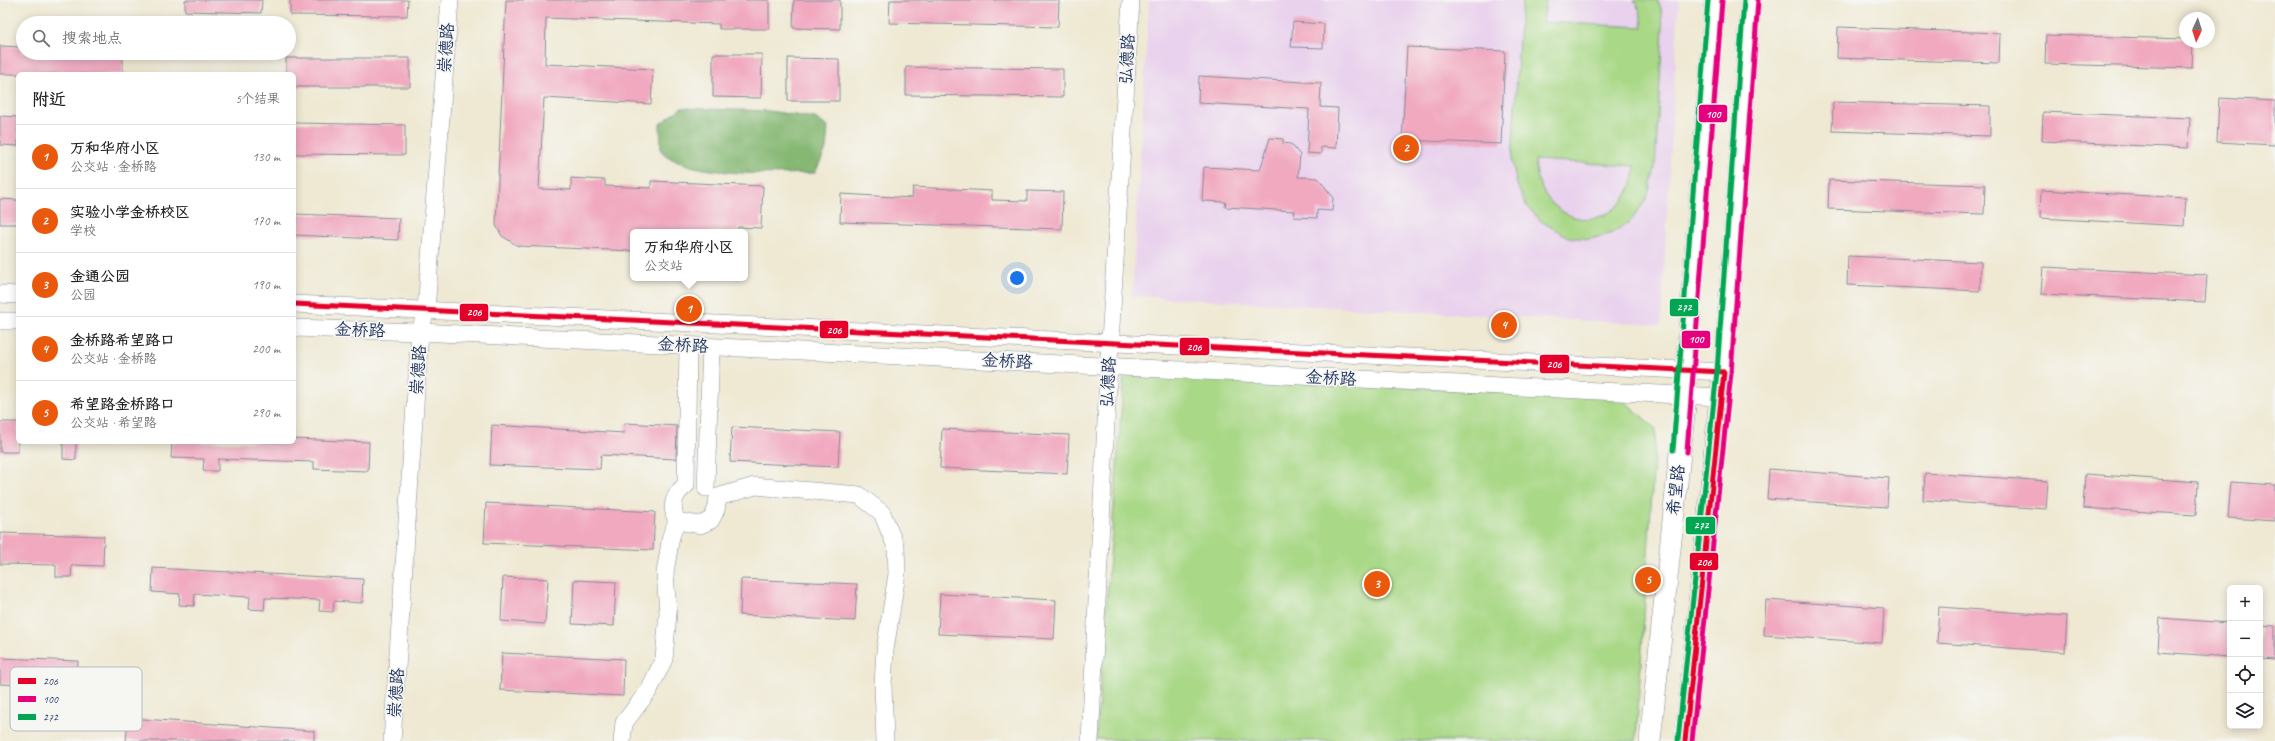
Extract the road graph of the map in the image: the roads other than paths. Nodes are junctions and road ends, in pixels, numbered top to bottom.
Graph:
1 (450, 0) edge
2 (1131, 0) edge
3 (1715, 0) edge
4 (1751, 0) edge
5 (0, 294) edge
6 (16, 295) edge
7 (296, 304) edge
8 (426, 310) junction
9 (0, 321) edge
10 (16, 321) edge
11 (296, 328) edge
12 (420, 332) junction
13 (1110, 342) junction
14 (688, 346) junction
15 (711, 347) junction
16 (1686, 369) junction
17 (1724, 372) junction
18 (1686, 396) junction
19 (1720, 397) junction
20 (686, 485) junction
21 (712, 493) junction
22 (677, 521) junction
23 (392, 741) edge
24 (622, 741) edge
25 (885, 741) edge
26 (1090, 741) edge
27 (1650, 741) edge
28 (1685, 741) edge

1 - 8 street, 崇德路
2 - 13 street, 弘德路
3 - 16 main road, 希望路
4 - 17 main road, 希望路
5 - 6 street
7 - 8 street, 金桥路
8 - 12 street, 崇德路
8 - 13 street, 金桥路
9 - 10 street
11 - 12 street, 金桥路
12 - 14 street, 金桥路
12 - 23 street, 崇德路
13 - 16 street, 金桥路
13 - 26 street, 弘德路
14 - 15 street, 金桥路
14 - 20 street
15 - 18 street, 金桥路
15 - 21 street
16 - 17 street, 金桥路
16 - 18 main road, 希望路
17 - 19 main road, 希望路
18 - 19 street, 金桥路
18 - 27 main road, 希望路
19 - 28 main road, 希望路
20 - 21 street
20 - 22 street
21 - 22 street
21 - 25 street
22 - 24 street

